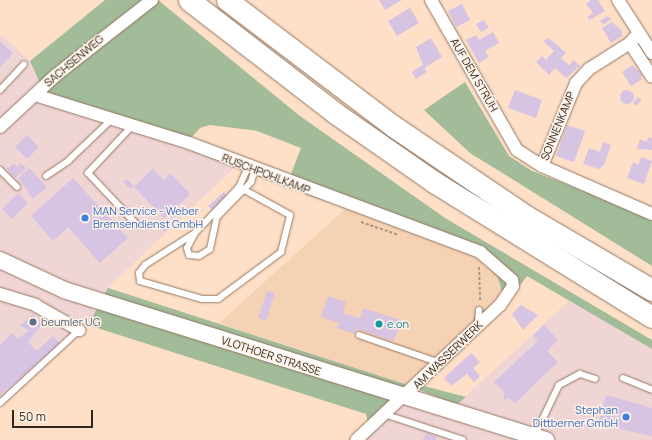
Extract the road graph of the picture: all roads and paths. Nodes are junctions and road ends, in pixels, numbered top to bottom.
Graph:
1 (152, 0) edge
2 (189, 0) edge
3 (227, 0) edge
4 (242, 0) edge
5 (431, 0) edge
6 (618, 0) edge
7 (639, 33) junction
8 (630, 43) junction
9 (652, 53) edge
10 (304, 60) junction
11 (24, 64) dead end
12 (652, 77) edge
13 (0, 90) edge
14 (35, 95) junction
15 (113, 118) junction
16 (133, 125) junction
17 (0, 127) edge
18 (542, 166) junction
19 (252, 168) junction
20 (0, 170) edge
21 (46, 176) dead end
22 (17, 187) dead end
23 (241, 189) junction
24 (652, 214) edge
25 (361, 222) dead end
26 (137, 225) dead end
27 (195, 234) junction
28 (406, 237) dead end
29 (0, 260) edge
30 (475, 263) dead end
31 (493, 263) joint
32 (652, 290) edge
33 (0, 294) edge
34 (479, 310) joint
35 (652, 317) edge
36 (478, 326) junction
37 (80, 330) joint
38 (359, 336) dead end
39 (440, 363) junction
40 (623, 378) dead end
41 (595, 379) dead end
42 (652, 390) edge
43 (404, 398) junction
44 (0, 403) edge
45 (384, 414) junction
46 (540, 438) edge
47 (356, 440) edge
48 (463, 440) edge

1 - 14 street, SACHSENWEG
2 - 35 highway
3 - 10 highway
4 - 10 highway
5 - 18 street, AUF DEM STRÜH
6 - 7 street
7 - 8 street, SONNENKAMP
7 - 9 street
8 - 12 street
8 - 18 street, SONNENKAMP
10 - 32 highway
11 - 13 lane
14 - 15 street, RUSCHPOHLKAMP
14 - 17 street, SACHSENWEG
15 - 16 street, RUSCHPOHLKAMP
15 - 21 lane
16 - 19 street, RUSCHPOHLKAMP
16 - 26 lane
18 - 24 street
19 - 23 lane
19 - 31 street, RUSCHPOHLKAMP
20 - 22 lane
23 - 27 lane
23 - 27 lane
23 - 27 lane
25 - 28 path
29 - 43 main road, VLOTHOER STRASSE
30 - 34 path
31 - 36 street, AM WASSERWERK
33 - 37 street
34 - 36 lane
36 - 39 street, AM WASSERWERK
37 - 44 lane
38 - 39 lane
39 - 43 street, AM WASSERWERK
40 - 42 lane
41 - 46 lane
43 - 45 street, AM WASSERWERK
43 - 46 main road, VLOTHOER STRASSE
45 - 47 street, AM WASSERWERK
45 - 48 lane

